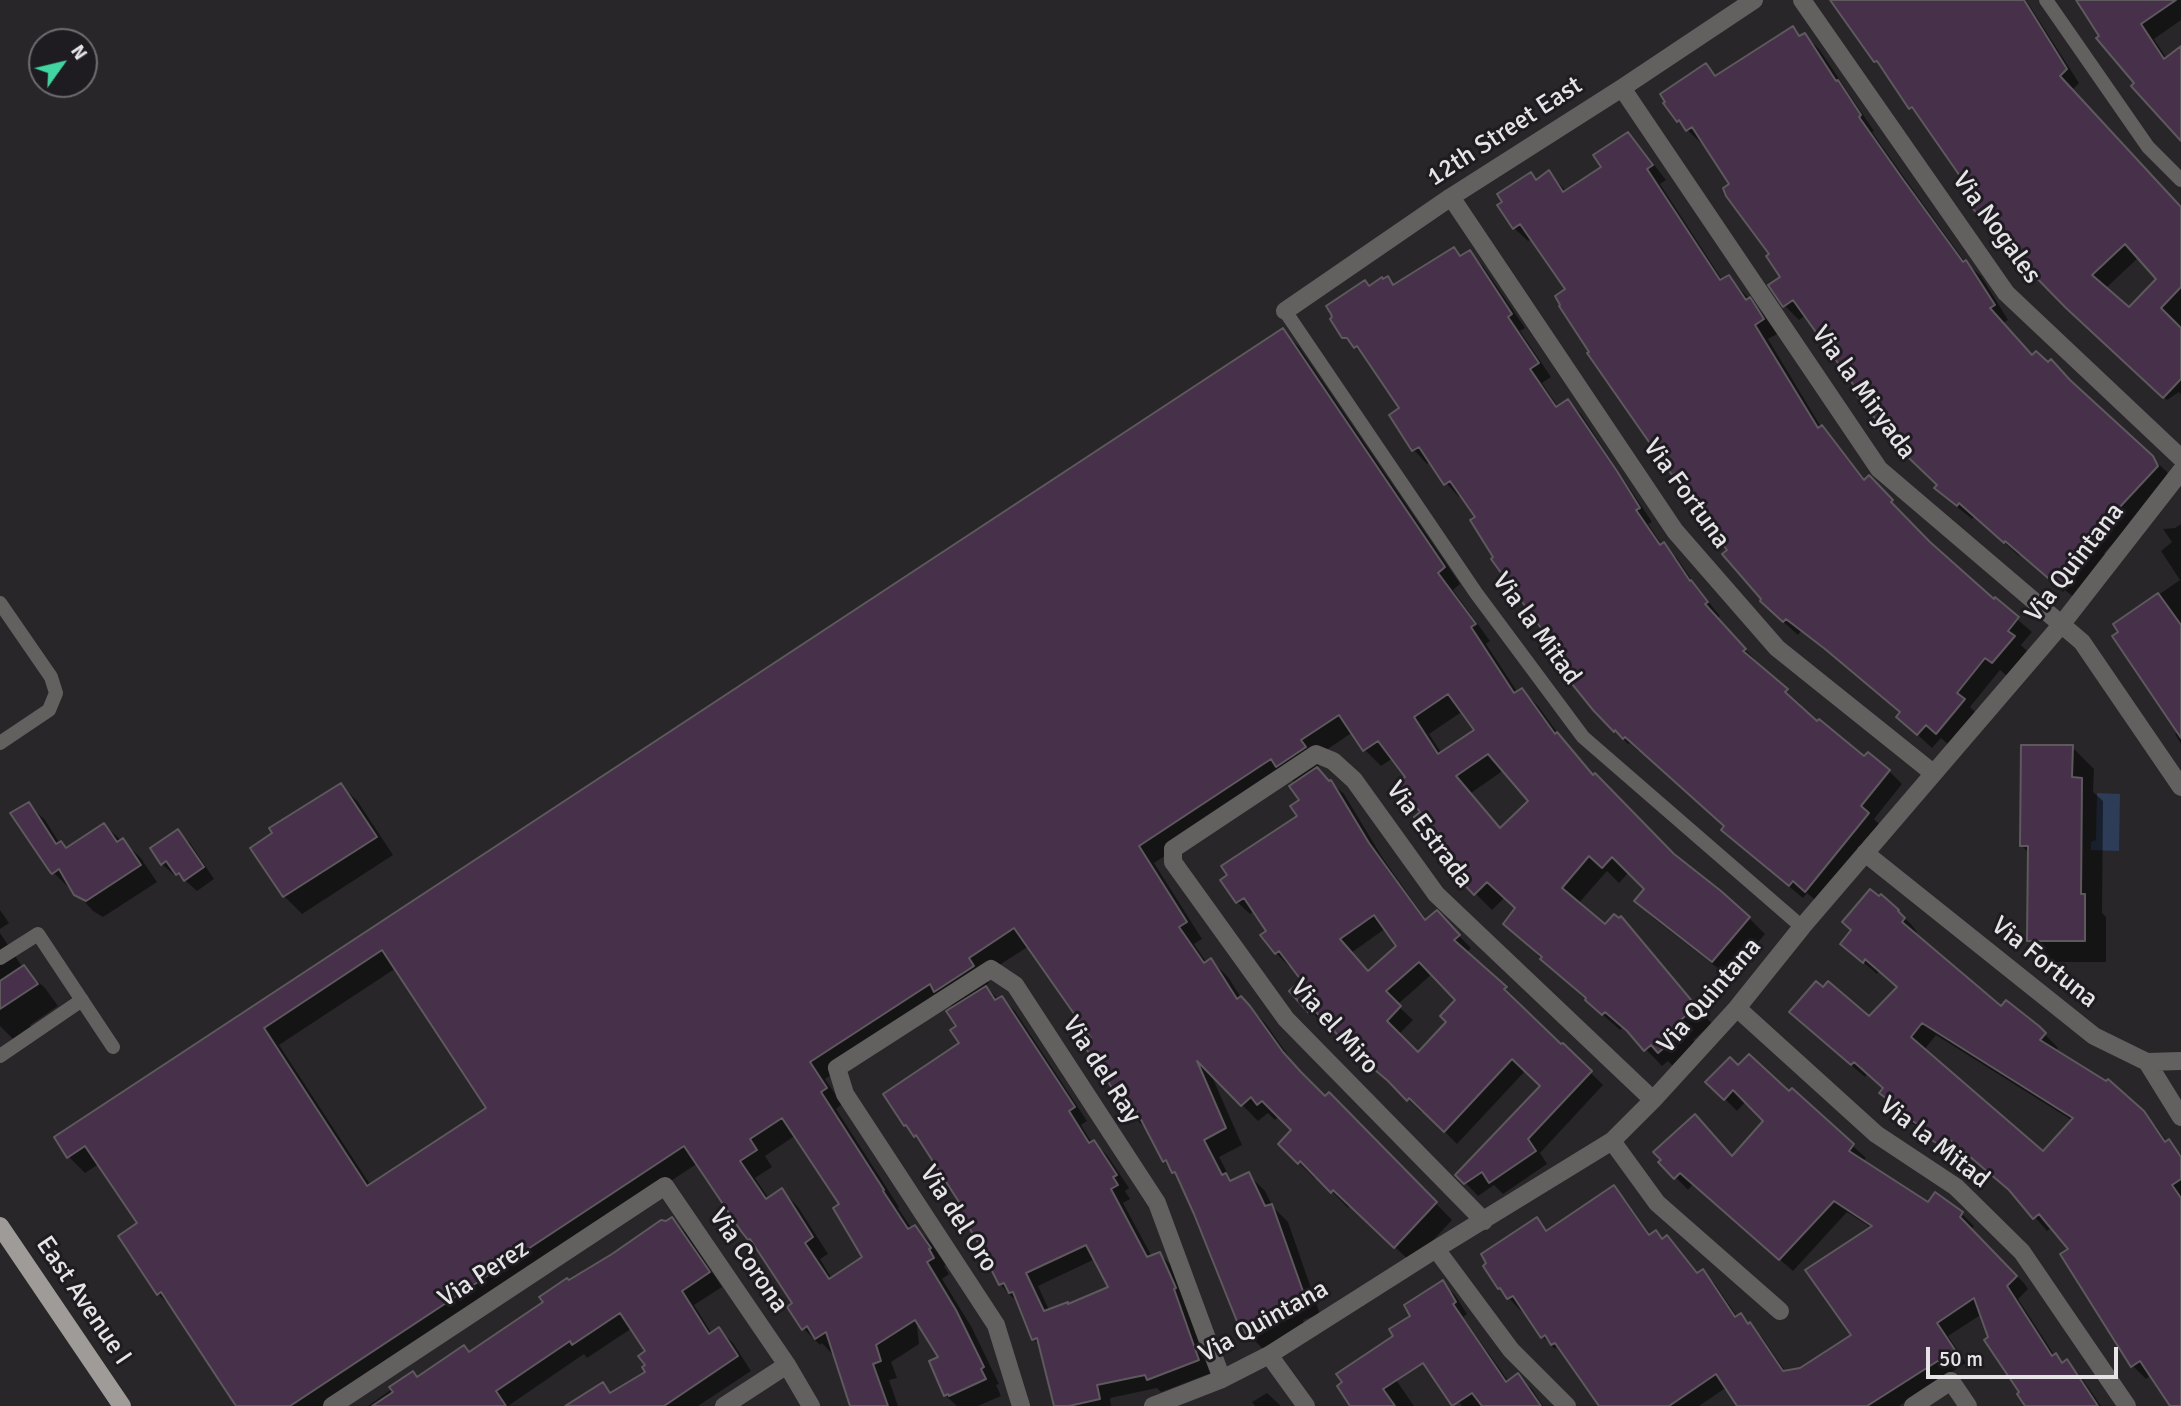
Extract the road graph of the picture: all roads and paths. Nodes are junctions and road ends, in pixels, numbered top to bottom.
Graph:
1 (1754, 0) edge
2 (1802, 0) edge
3 (2046, 0) edge
4 (1622, 88) junction
5 (2181, 180) edge
6 (1451, 197) junction
7 (1285, 310) joint
8 (2181, 458) edge
9 (2181, 471) edge
10 (0, 603) edge
11 (2061, 625) junction
12 (0, 743) edge
13 (1933, 773) junction
14 (2181, 788) edge
15 (1173, 849) joint
16 (1866, 853) junction
17 (1802, 928) junction
18 (0, 958) edge
19 (82, 1000) junction
20 (1737, 1008) junction
21 (113, 1047) dead end
22 (0, 1056) edge
23 (2181, 1060) edge
24 (2147, 1062) junction
25 (837, 1068) joint
26 (1653, 1100) junction
27 (2181, 1116) edge
28 (1612, 1141) junction
29 (665, 1186) joint
30 (1484, 1221) junction
31 (0, 1226) edge
32 (1436, 1248) junction
33 (1780, 1311) dead end
34 (1269, 1355) junction
35 (787, 1365) junction
36 (1222, 1379) junction
37 (122, 1406) edge
38 (332, 1406) edge
39 (724, 1406) edge
40 (811, 1406) edge
41 (1021, 1406) edge
42 (1153, 1406) edge
43 (1306, 1406) edge
44 (1567, 1406) edge
45 (1913, 1406) edge
46 (1968, 1406) edge
47 (2127, 1406) edge

1 - 4 street, 12th Street East
2 - 8 street, Via Nogales
3 - 5 lane
4 - 6 street, 12th Street East
4 - 11 street, Via la Miryada
6 - 7 street, 12th Street East
6 - 13 street, Via Fortuna
7 - 17 lane, Via la Mitad
9 - 11 street, Via Quintana
10 - 12 lane
11 - 13 street, Via Quintana
11 - 14 street, Via la Miryada
13 - 16 street, Via Quintana
15 - 26 street, Via Estrada
15 - 30 street, Via el Miro
16 - 17 street, Via Quintana
16 - 24 street, Via Fortuna
17 - 20 street, Via Quintana
18 - 19 lane
19 - 21 lane
19 - 22 lane
20 - 26 street, Via Quintana
20 - 47 street, Via la Mitad
23 - 24 street
24 - 27 street
25 - 36 street, Via del Ray
25 - 41 street, Via del Oro
26 - 28 street, Via Quintana
28 - 30 street, Via Quintana
28 - 33 street
29 - 35 street, Via Corona
29 - 38 street, Via Perez
30 - 32 street, Via Quintana
31 - 37 main road, East Avenue I
32 - 34 street, Via Quintana
32 - 44 street
34 - 36 street, Via Quintana
34 - 43 street
35 - 39 street
35 - 40 street, Via Corona
36 - 42 street, Via Quintana
45 - 46 street

